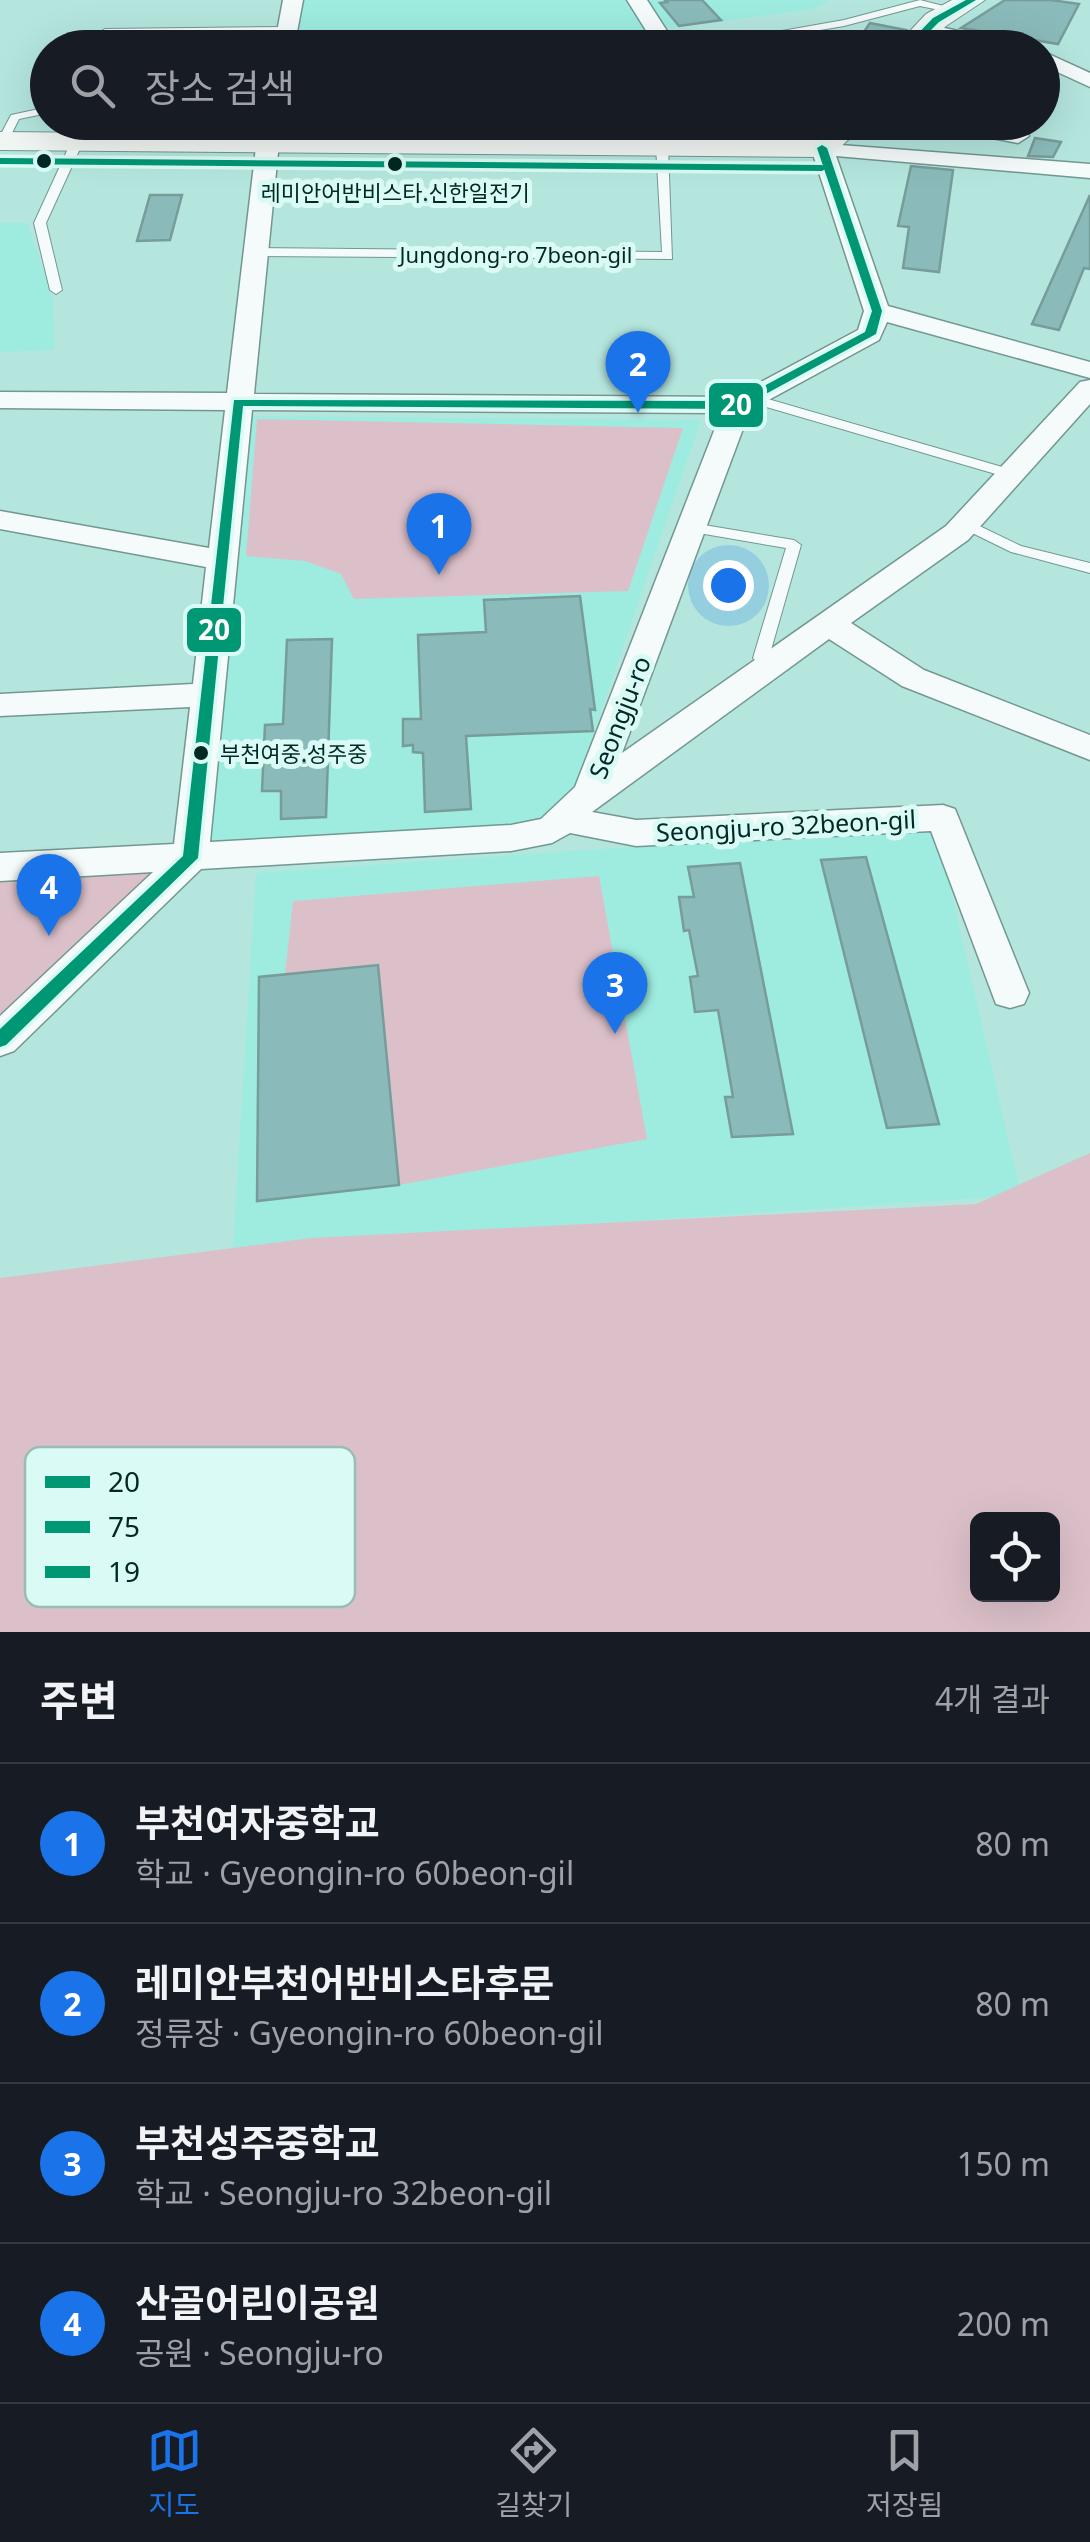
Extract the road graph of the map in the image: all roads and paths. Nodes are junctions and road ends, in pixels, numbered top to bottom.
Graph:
1 (292, 0) edge
2 (637, 0) edge
3 (963, 5) edge
4 (287, 30) edge
5 (656, 30) edge
6 (801, 30) edge
7 (928, 30) edge
8 (1060, 65) edge
9 (1090, 80) edge
10 (30, 114) edge
11 (119, 140) edge
12 (267, 140) edge
13 (480, 140) edge
14 (696, 140) edge
15 (762, 140) edge
16 (831, 140) edge
17 (1017, 140) edge
18 (2, 141) edge
19 (77, 142) junction
20 (662, 146) junction
21 (822, 148) junction
22 (1006, 164) junction
23 (1090, 171) edge
24 (254, 252) junction
25 (56, 290) dead end
26 (877, 311) junction
27 (1090, 370) edge
28 (1090, 388) edge
29 (0, 400) edge
30 (238, 402) junction
31 (744, 402) junction
32 (1010, 474) junction
33 (0, 520) edge
34 (965, 524) junction
35 (692, 528) junction
36 (222, 560) junction
37 (1090, 568) edge
38 (829, 624) junction
39 (769, 666) junction
40 (207, 694) junction
41 (0, 705) edge
42 (1090, 748) edge
43 (590, 792) junction
44 (564, 819) junction
45 (190, 858) junction
46 (0, 867) edge
47 (1010, 993) dead end
48 (0, 1040) edge

1 - 4 street
2 - 5 street
3 - 6 lane
3 - 7 street
8 - 9 street
10 - 18 lane
11 - 19 street
12 - 24 street
13 - 20 street
14 - 20 street
15 - 21 street
16 - 21 street
17 - 22 street
18 - 19 street
19 - 25 lane
20 - 24 lane, Jungdong-ro 7beon-gil
21 - 22 street
21 - 26 street
22 - 23 street
24 - 30 street
26 - 27 street
26 - 31 street
28 - 32 street
29 - 30 street
30 - 31 street
30 - 36 street
31 - 32 lane
31 - 35 street, Seongju-ro
32 - 34 street
33 - 36 street
34 - 37 lane
34 - 38 street
35 - 39 lane
35 - 43 street, Seongju-ro
36 - 40 street
38 - 39 street
38 - 42 street
39 - 43 street
40 - 41 street
40 - 45 street
43 - 44 street, Seongju-ro
44 - 45 street, Seongju-ro
44 - 47 street, Seongju-ro 32beon-gil
45 - 46 street, Seongju-ro
45 - 48 street

